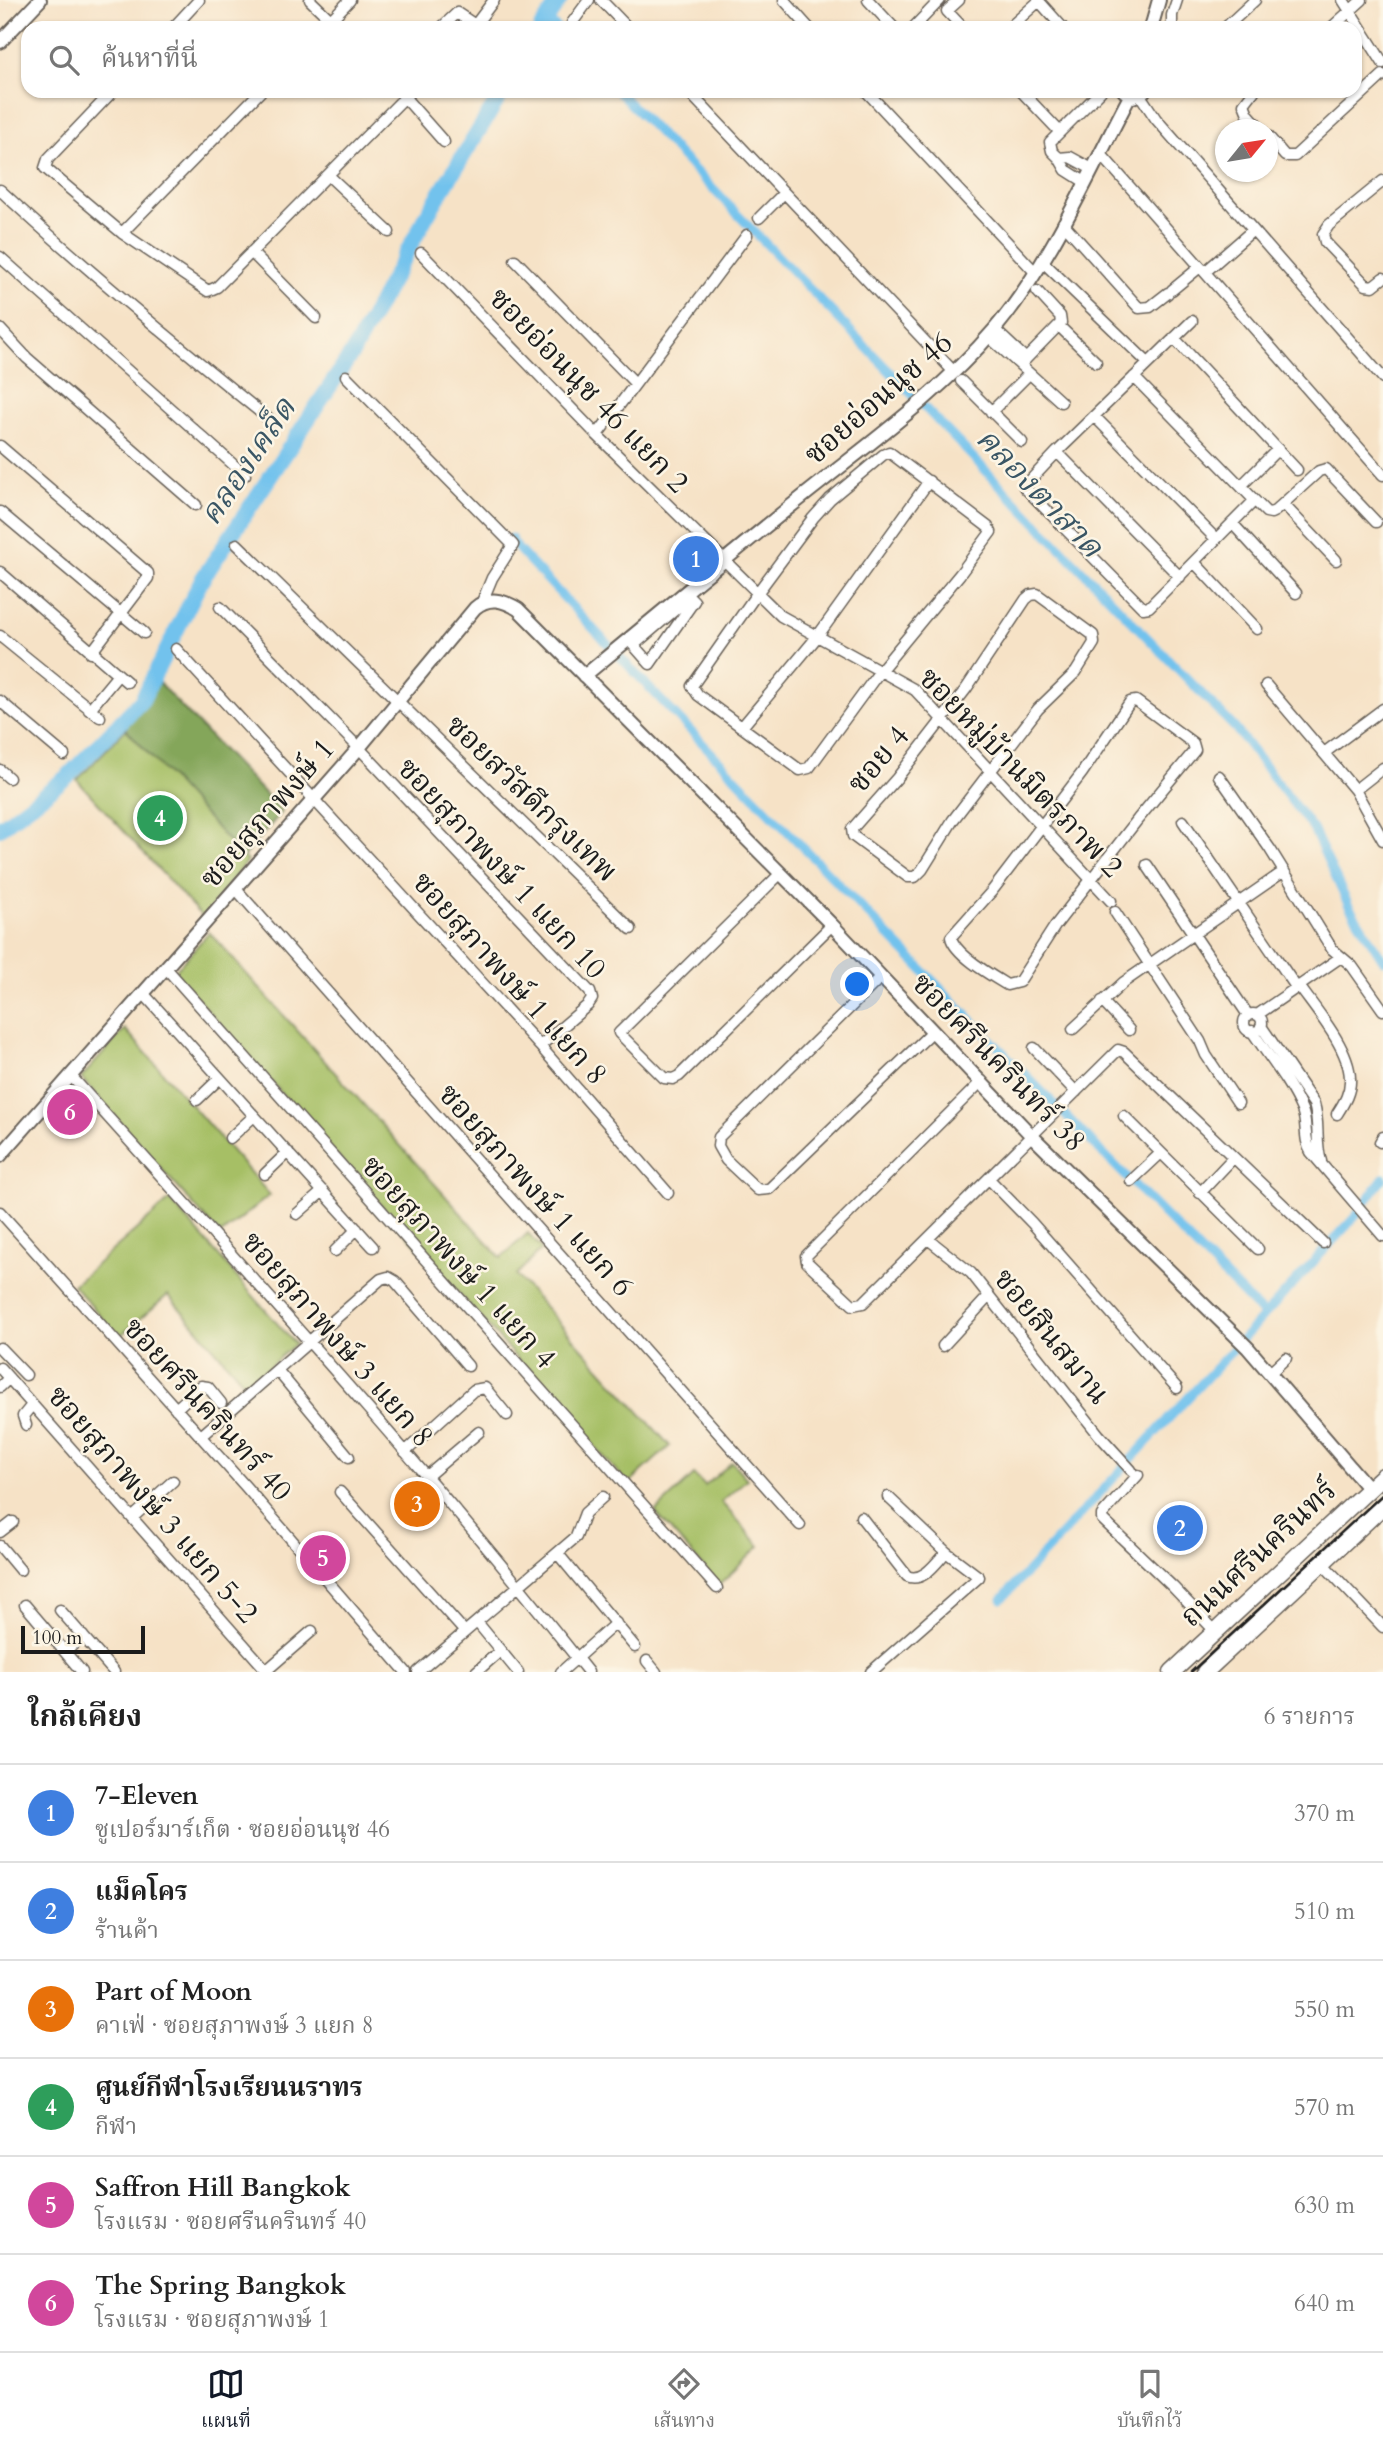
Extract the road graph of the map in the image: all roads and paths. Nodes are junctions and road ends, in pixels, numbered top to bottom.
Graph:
1 (40, 0) edge
2 (199, 0) edge
3 (310, 0) edge
4 (350, 0) edge
5 (494, 0) edge
6 (589, 0) edge
7 (601, 0) edge
8 (784, 0) edge
9 (868, 0) edge
10 (940, 0) edge
11 (959, 0) edge
12 (1038, 0) edge
13 (1159, 0) edge
14 (1177, 0) edge
15 (1255, 0) edge
16 (1343, 0) edge
17 (1362, 0) edge
18 (1350, 10) junction
19 (180, 21) edge
20 (328, 21) edge
21 (334, 21) edge
22 (448, 21) edge
23 (467, 21) edge
24 (478, 21) edge
25 (573, 21) edge
26 (621, 21) edge
27 (803, 21) edge
28 (888, 21) edge
29 (920, 21) edge
30 (956, 21) edge
31 (1016, 21) edge
32 (1057, 21) edge
33 (1153, 21) edge
34 (1172, 21) edge
35 (1232, 21) edge
36 (1338, 21) edge
37 (1357, 21) edge
38 (1362, 29) edge
39 (0, 42) edge
40 (1383, 63) edge
41 (1383, 75) edge
42 (1362, 94) edge
43 (106, 98) edge
44 (254, 98) edge
45 (400, 98) edge
46 (409, 98) edge
47 (695, 98) edge
48 (873, 98) edge
49 (1028, 98) edge
50 (1094, 98) edge
51 (1132, 98) edge
52 (1139, 98) edge
53 (1249, 98) edge
54 (1358, 98) edge
55 (1252, 119) edge
56 (1059, 131) junction
57 (444, 142) dead end
58 (1278, 148) edge
59 (1100, 153) junction
60 (1059, 158) junction
61 (1092, 169) junction
62 (328, 174) junction
63 (1383, 181) edge
64 (1085, 182) junction
65 (0, 190) edge
66 (784, 192) junction
67 (759, 218) dead end
68 (1063, 223) junction
69 (1253, 230) junction
70 (389, 232) dead end
71 (122, 233) junction
72 (747, 235) dead end
73 (251, 252) junction
74 (421, 253) dead end
75 (0, 257) edge
76 (515, 260) dead end
77 (1039, 267) junction
78 (1202, 269) junction
79 (1383, 278) edge
80 (1037, 292) dead end
81 (316, 318) dead end
82 (1192, 321) dead end
83 (1059, 326) junction
84 (0, 329) edge
85 (992, 332) junction
86 (1174, 338) junction
87 (1023, 362) junction
88 (1096, 362) dead end
89 (1148, 363) junction
90 (1029, 374) junction
91 (346, 376) dead end
92 (958, 376) junction
93 (1134, 377) junction
94 (1383, 378) edge
95 (634, 382) junction
96 (1061, 402) dead end
97 (991, 412) junction
98 (1094, 416) junction
99 (270, 420) dead end
100 (597, 435) junction
101 (1022, 442) dead end
102 (0, 446) edge
103 (1278, 449) junction
104 (1057, 452) junction
105 (1297, 470) dead end
106 (245, 475) dead end
107 (1383, 475) edge
108 (929, 481) junction
109 (1244, 483) dead end
110 (1254, 501) junction
111 (1283, 504) junction
112 (196, 505) dead end
113 (0, 512) edge
114 (1376, 522) dead end
115 (1232, 523) junction
116 (1216, 539) junction
117 (237, 544) dead end
118 (1336, 559) dead end
119 (723, 560) junction
120 (1194, 562) junction
121 (0, 572) edge
122 (1180, 577) junction
123 (758, 592) junction
124 (1296, 593) dead end
125 (482, 603) junction
126 (220, 607) dead end
127 (121, 613) junction
128 (1257, 629) dead end
129 (144, 633) dead end
130 (0, 636) edge
131 (817, 637) junction
132 (628, 643) junction
133 (176, 649) dead end
134 (90, 653) junction
135 (880, 671) junction
136 (118, 675) junction
137 (584, 676) junction
138 (127, 682) dead end
139 (1266, 685) dead end
140 (0, 701) edge
141 (398, 702) junction
142 (1383, 709) edge
143 (89, 710) junction
144 (100, 717) dead end
145 (943, 718) junction
146 (742, 727) junction
147 (359, 748) junction
148 (1324, 753) junction
149 (64, 755) dead end
150 (1383, 768) edge
151 (992, 769) junction
152 (0, 770) edge
153 (1219, 776) dead end
154 (9, 778) dead end
155 (1354, 790) junction
156 (314, 798) junction
157 (1183, 821) dead end
158 (1042, 825) junction
159 (1383, 841) edge
160 (1147, 865) dead end
161 (1283, 872) junction
162 (780, 874) junction
163 (1092, 879) junction
164 (235, 888) junction
165 (1111, 901) dead end
166 (1238, 902) junction
167 (1115, 912) dead end
168 (831, 925) junction
169 (631, 929) dead end
170 (1193, 932) junction
171 (1341, 957) junction
172 (1149, 964) junction
173 (166, 968) junction
174 (881, 977) junction
175 (1298, 986) junction
176 (143, 993) junction
177 (1102, 1001) junction
178 (1383, 1010) edge
179 (1253, 1015) junction
180 (1073, 1029) dead end
181 (1257, 1029) junction
182 (1129, 1030) dead end
183 (933, 1031) junction
184 (540, 1046) junction
185 (1034, 1048) dead end
186 (71, 1076) junction
187 (220, 1078) junction
188 (982, 1082) junction
189 (1076, 1092) junction
190 (197, 1100) dead end
191 (1238, 1104) dead end
192 (1337, 1114) dead end
193 (254, 1116) junction
194 (1124, 1116) dead end
195 (1032, 1136) junction
196 (230, 1138) dead end
197 (288, 1152) junction
198 (1161, 1153) junction
199 (0, 1156) edge
200 (1233, 1158) junction
201 (265, 1174) dead end
202 (989, 1179) junction
203 (1132, 1181) dead end
204 (323, 1191) junction
205 (1200, 1192) junction
206 (668, 1193) dead end
207 (0, 1212) edge
208 (297, 1214) dead end
209 (357, 1229) junction
210 (1383, 1236) edge
211 (928, 1239) junction
212 (1323, 1243) dead end
213 (373, 1247) dead end
214 (1258, 1249) dead end
215 (334, 1251) dead end
216 (989, 1296) junction
217 (309, 1341) junction
218 (943, 1346) dead end
219 (0, 1348) edge
220 (1286, 1358) dead end
221 (468, 1366) dead end
222 (0, 1368) edge
223 (277, 1370) junction
224 (1270, 1373) junction
225 (26, 1375) dead end
226 (9, 1378) junction
227 (0, 1387) edge
228 (1177, 1388) dead end
229 (221, 1403) dead end
230 (32, 1405) junction
231 (176, 1409) junction
232 (507, 1415) dead end
233 (26, 1425) dead end
234 (479, 1432) dead end
235 (201, 1436) junction
236 (405, 1452) junction
237 (349, 1457) dead end
238 (1383, 1476) edge
239 (426, 1477) junction
240 (173, 1481) dead end
241 (1369, 1489) junction
242 (340, 1492) dead end
243 (603, 1497) dead end
244 (888, 1497) dead end
245 (1381, 1514) edge
246 (861, 1517) dead end
247 (132, 1518) junction
248 (13, 1522) dead end
249 (800, 1525) dead end
250 (0, 1532) edge
251 (0, 1546) edge
252 (946, 1552) junction
253 (558, 1554) junction
254 (1322, 1563) junction
255 (20, 1570) dead end
256 (520, 1586) junction
257 (717, 1588) dead end
258 (25, 1605) dead end
259 (60, 1610) dead end
260 (477, 1622) junction
261 (615, 1623) junction
262 (1383, 1627) edge
263 (312, 1631) dead end
264 (1215, 1631) junction
265 (465, 1632) junction
266 (83, 1636) junction
267 (635, 1647) dead end
268 (500, 1651) junction
269 (65, 1652) junction
270 (577, 1658) junction
271 (647, 1661) dead end
272 (268, 1671) edge
273 (82, 1672) edge
274 (114, 1672) edge
275 (406, 1672) edge
276 (418, 1672) edge
277 (476, 1672) edge
278 (518, 1672) edge
279 (561, 1672) edge
280 (588, 1672) edge
281 (656, 1672) edge
282 (871, 1672) edge
283 (1172, 1672) edge
284 (1205, 1672) edge

1 - 39 street
2 - 19 street
3 - 20 street
4 - 21 street
5 - 24 street
6 - 25 street
7 - 26 street
8 - 27 street
9 - 28 street
10 - 29 street
11 - 30 street
12 - 31 street
12 - 32 street
13 - 33 street
14 - 34 street
15 - 35 street
16 - 18 street
17 - 18 street
18 - 36 street
18 - 37 street
22 - 23 street
38 - 40 street
41 - 42 street
43 - 71 street
44 - 71 street
45 - 62 street
46 - 57 street
47 - 66 street
48 - 77 street
49 - 56 street
50 - 56 street
51 - 59 street, ซอยอ่อนนุช 46
52 - 69 street
53 - 55 street
54 - 58 street
56 - 60 street
59 - 61 street, ซอยอ่อนนุช 46
59 - 78 street
60 - 61 street
60 - 64 street
61 - 64 street, ซอยอ่อนนุช 46
62 - 70 street
62 - 73 street
63 - 79 street
64 - 68 street, ซอยอ่อนนุช 46
65 - 99 street
66 - 67 street
66 - 92 street
68 - 77 street, ซอยอ่อนนุช 46
68 - 78 street
69 - 78 street
69 - 94 street
71 - 73 street
72 - 95 street
73 - 81 street
74 - 100 street, ซอยอ่อนนุช 46 แยก 2
75 - 106 street
76 - 95 street
77 - 85 street, ซอยอ่อนนุช 46
77 - 89 street
78 - 107 street
80 - 83 street
82 - 86 street
83 - 87 street
83 - 88 street
84 - 112 street
85 - 87 street
85 - 92 street, ซอยอ่อนนุช 46
86 - 89 street
86 - 103 street
87 - 90 street
89 - 93 street
90 - 96 street
90 - 97 street
91 - 125 street
92 - 97 street
92 - 119 street, ซอยอ่อนนุช 46
93 - 98 street
93 - 110 street
95 - 100 street
97 - 101 street
98 - 104 street
98 - 116 street
100 - 119 street, ซอยอ่อนนุช 46 แยก 2
102 - 127 street
103 - 105 street
103 - 109 street
104 - 122 street
104 - 122 street
108 - 123 street
108 - 131 street
108 - 135 street
110 - 111 street
110 - 115 street
111 - 114 street
111 - 118 street
113 - 127 street
115 - 116 street
115 - 124 street
116 - 120 street
117 - 141 street, ซอยสวัสดีกรุงเทพ
119 - 123 street, ซอยหมู่บ้านมิตรภาพ 2
119 - 132 street, ซอยอ่อนนุช 46
120 - 122 street
120 - 128 street
121 - 134 street
123 - 131 street, ซอยหมู่บ้านมิตรภาพ 2
123 - 146 street
125 - 137 street
125 - 141 street, ซอยสุภาพงษ์ 1
126 - 147 street
127 - 129 street
127 - 134 street
130 - 143 street
131 - 135 street, ซอยหมู่บ้านมิตรภาพ 2
131 - 146 street
132 - 132 street
132 - 137 street, ซอยอ่อนนุช 46
133 - 156 street, ซอยสุภาพงษ์ 1 แยก 8
134 - 136 street
135 - 145 street, ซอยหมู่บ้านมิตรภาพ 2
135 - 146 street
136 - 138 street
136 - 143 street
137 - 162 street, ซอยศรีนครินทร์ 38
139 - 148 street
140 - 149 street
141 - 147 street, ซอยสุภาพงษ์ 1
141 - 169 street, ซอยสวัสดีกรุงเทพ
142 - 148 street
143 - 144 street
145 - 151 street, ซอยหมู่บ้านมิตรภาพ 2
145 - 151 street, ซอย 4
145 - 151 street, ซอย 4
147 - 156 street, ซอยสุภาพงษ์ 1
147 - 184 street, ซอยสุภาพงษ์ 1 แยก 10
148 - 155 street
150 - 155 street
151 - 158 street, ซอยหมู่บ้านมิตรภาพ 2
152 - 154 street
153 - 161 street
155 - 159 street
156 - 164 street, ซอยสุภาพงษ์ 1
156 - 184 street, ซอยสุภาพงษ์ 1 แยก 8
157 - 166 street
158 - 163 street, ซอยหมู่บ้านมิตรภาพ 2
158 - 163 street
158 - 163 street
160 - 170 street
161 - 166 street
161 - 171 street
162 - 168 street, ซอยศรีนครินทร์ 38
162 - 168 street
163 - 165 street, ซอยหมู่บ้านมิตรภาพ 2
164 - 173 street, ซอยสุภาพงษ์ 1
164 - 249 street, ซอยสุภาพงษ์ 1 แยก 6
166 - 170 street
166 - 175 street
167 - 172 street
168 - 174 street, ซอยศรีนครินทร์ 38
170 - 172 street
170 - 179 street
171 - 175 street
171 - 178 street
172 - 177 street
172 - 191 street
173 - 176 street, ซอยสุภาพงษ์ 1
173 - 257 street, ซอยสุภาพงษ์ 1 แยก 4
174 - 183 street, ซอยศรีนครินทร์ 38
174 - 183 street
175 - 179 street
175 - 192 street
176 - 186 street, ซอยสุภาพงษ์ 1
176 - 187 street
177 - 180 street
177 - 182 street
179 - 181 street
179 - 181 street
181 - 210 street
183 - 188 street, ซอยศรีนครินทร์ 38
184 - 206 street, ซอยสุภาพงษ์ 1 แยก 8
185 - 189 street
186 - 199 street, ซอยสุภาพงษ์ 1
186 - 217 street, ซอยสุภาพงษ์ 3 แยก 8
187 - 190 street
187 - 193 street
188 - 195 street, ซอยศรีนครินทร์ 38
188 - 211 street
189 - 195 street
189 - 200 street
193 - 196 street
193 - 197 street
194 - 198 street
195 - 202 street
195 - 224 street, ซอยศรีนครินทร์ 38
197 - 201 street
197 - 204 street
198 - 203 street
198 - 205 street
200 - 205 street
200 - 212 street
202 - 211 street
202 - 228 street
204 - 208 street
204 - 209 street
205 - 214 street
207 - 231 street, ซอยศรีนครินทร์ 40
209 - 213 street
209 - 215 street
211 - 216 street, ซอยสินสมาน
216 - 218 street
216 - 264 street, ซอยสินสมาน
217 - 221 street
217 - 223 street
217 - 236 street, ซอยสุภาพงษ์ 3 แยก 8
219 - 225 street
220 - 224 street
222 - 226 street, ซอยสุภาพงษ์ 3 แยก 5-2
223 - 235 street
223 - 237 street
224 - 241 street, ซอยศรีนครินทร์ 38
226 - 227 street
226 - 230 street, ซอยสุภาพงษ์ 3 แยก 5-2
229 - 231 street
230 - 233 street
230 - 247 street, ซอยสุภาพงษ์ 3 แยก 5-2
231 - 235 street, ซอยศรีนครินทร์ 40
232 - 236 street
234 - 239 street
235 - 275 street, ซอยศรีนครินทร์ 40
236 - 239 street, ซอยสุภาพงษ์ 3 แยก 8
238 - 241 main road, ถนนศรีนครินทร์
239 - 256 street, ซอยสุภาพงษ์ 3 แยก 8
240 - 247 street
241 - 264 main road, ถนนศรีนครินทร์
242 - 265 street
243 - 253 street
244 - 252 street
245 - 254 main road, ถนนศรีนครินทร์
246 - 252 street
247 - 272 street, ซอยสุภาพงษ์ 3 แยก 5-2
248 - 250 street
251 - 255 street
252 - 282 street
253 - 256 street
253 - 261 street
254 - 262 street
254 - 284 main road, ถนนศรีนครินทร์
256 - 260 street
256 - 270 street, ซอยสุภาพงษ์ 3 แยก 8
258 - 269 street
259 - 266 street
260 - 265 street
260 - 268 street
261 - 267 street
261 - 270 street
263 - 272 street
264 - 283 main road, ถนนศรีนครินทร์
265 - 276 street
266 - 269 street
266 - 274 street
268 - 277 street
268 - 278 street
269 - 273 street
270 - 279 street
270 - 280 street, ซอยสุภาพงษ์ 3 แยก 8
271 - 281 street

